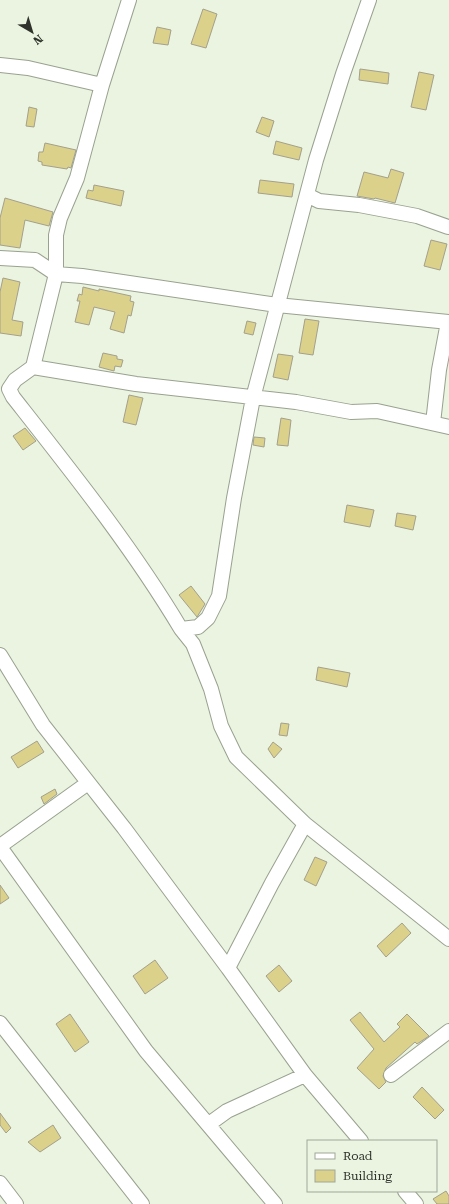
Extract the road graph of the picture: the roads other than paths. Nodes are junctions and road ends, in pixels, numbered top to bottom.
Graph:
1 (129, 0) edge
2 (369, 0) edge
3 (0, 65) edge
4 (102, 85) junction
5 (307, 195) junction
6 (448, 227) edge
7 (0, 258) edge
8 (56, 274) junction
9 (277, 305) junction
10 (449, 322) edge
11 (32, 367) junction
12 (253, 398) junction
13 (433, 423) junction
14 (449, 427) edge
15 (182, 629) junction
16 (0, 655) edge
17 (88, 783) junction
18 (306, 824) junction
19 (0, 846) edge
20 (449, 939) edge
21 (228, 968) junction
22 (0, 1023) edge
23 (449, 1030) edge
24 (305, 1075) junction
25 (391, 1075) dead end
26 (209, 1124) junction
27 (360, 1140) edge
28 (0, 1183) edge
29 (406, 1192) edge
30 (16, 1204) edge
31 (142, 1204) edge
32 (275, 1204) edge
33 (416, 1204) edge

1 - 4 street
2 - 5 street
3 - 4 street
4 - 8 street
5 - 6 street
5 - 9 street
7 - 8 street
8 - 9 street
8 - 11 street
9 - 10 street
9 - 12 street
10 - 13 street
11 - 12 street
11 - 15 street
12 - 13 street
12 - 15 street
13 - 14 street
15 - 18 street
16 - 17 street
17 - 19 street
17 - 21 street
18 - 20 street
18 - 21 street
19 - 26 street
21 - 24 street
22 - 31 street
23 - 25 street
24 - 26 street
24 - 27 street
26 - 32 street
28 - 30 street
29 - 33 street

